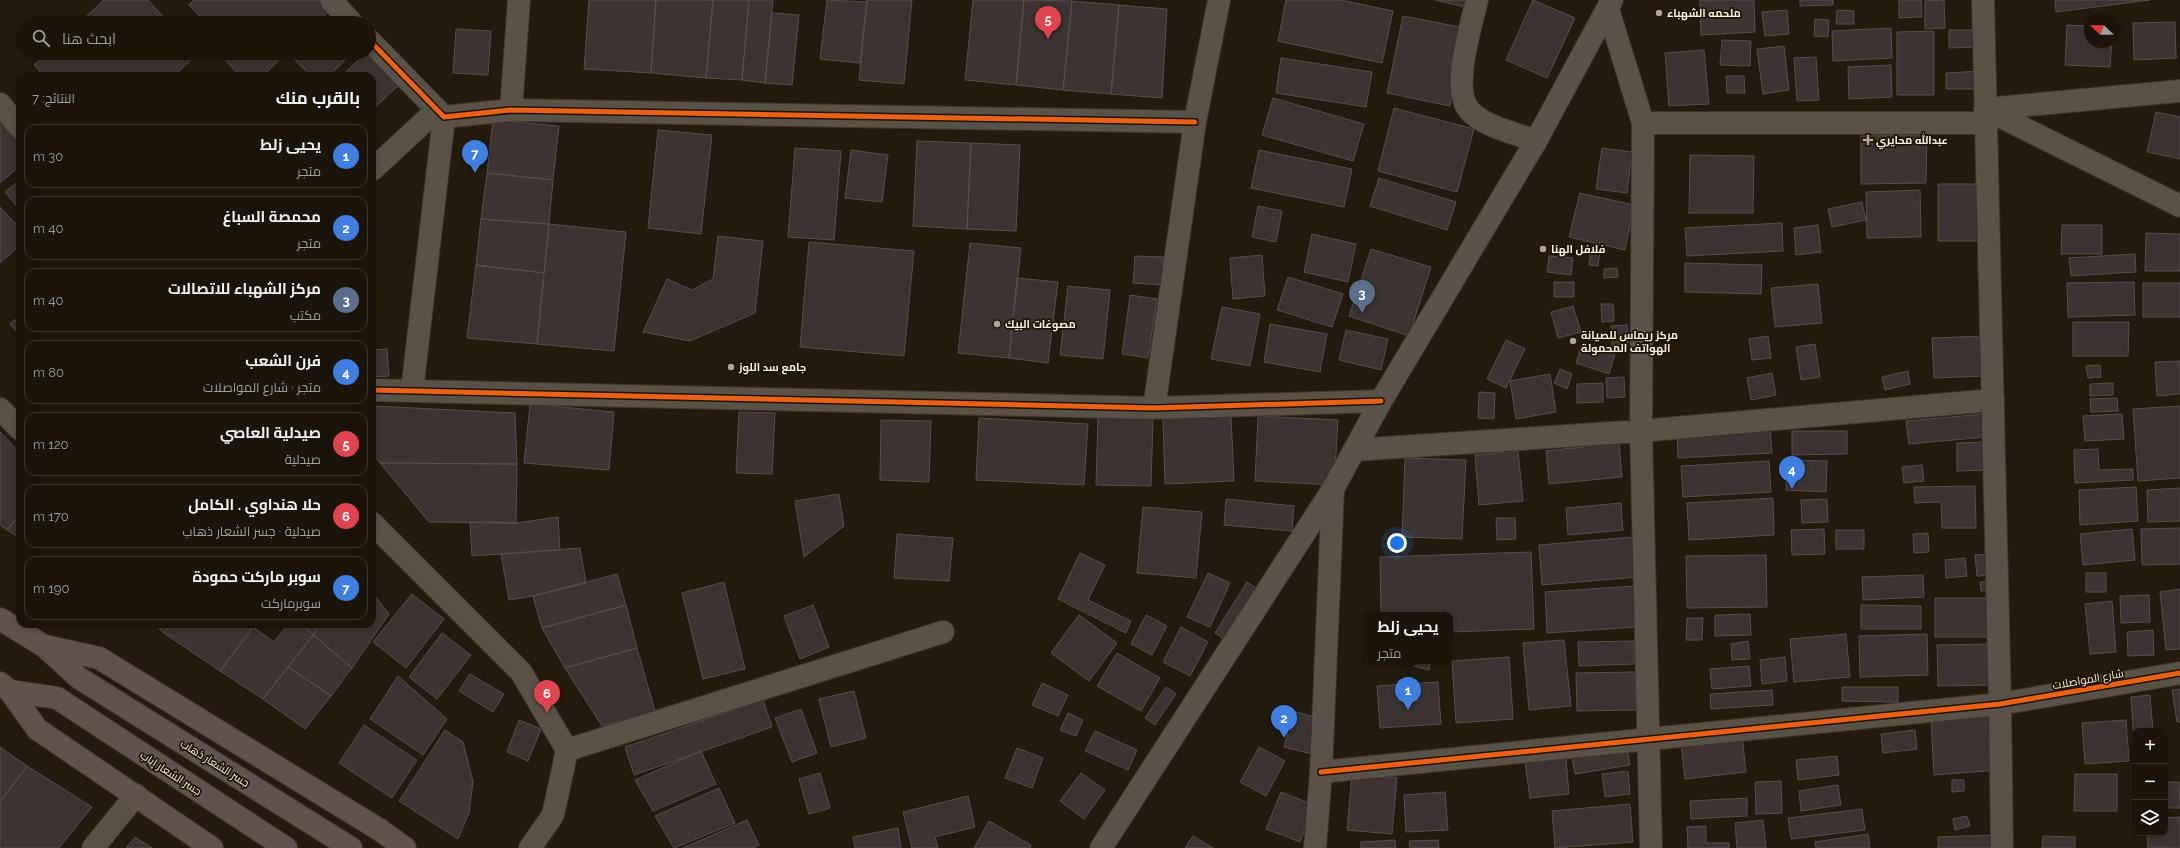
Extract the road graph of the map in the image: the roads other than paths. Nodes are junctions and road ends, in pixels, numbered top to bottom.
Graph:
1 (519, 0) edge
2 (1219, 0) edge
3 (1477, 0) edge
4 (1983, 0) edge
5 (336, 2) edge
6 (1610, 5) edge
7 (347, 16) edge
8 (376, 47) edge
9 (2180, 91) edge
10 (0, 104) edge
11 (511, 110) junction
12 (441, 113) junction
13 (1985, 116) junction
14 (1195, 122) junction
15 (16, 123) edge
16 (1643, 123) junction
17 (1536, 141) junction
18 (376, 167) edge
19 (2180, 206) edge
20 (376, 390) edge
21 (412, 391) junction
22 (1993, 400) junction
23 (1381, 401) junction
24 (1154, 408) junction
25 (0, 409) edge
26 (16, 425) edge
27 (1641, 431) junction
28 (1354, 450) junction
29 (1333, 490) junction
30 (376, 527) edge
31 (0, 618) edge
32 (16, 625) edge
33 (22, 628) edge
34 (943, 632) dead end
35 (44, 646) junction
36 (2180, 673) edge
37 (5, 687) edge
38 (2000, 704) junction
39 (1649, 739) junction
40 (567, 750) junction
41 (1321, 772) junction
42 (136, 795) junction
43 (93, 848) edge
44 (212, 848) edge
45 (286, 848) edge
46 (351, 848) edge
47 (405, 848) edge
48 (530, 848) edge
49 (1101, 848) edge
50 (1315, 848) edge
51 (1651, 848) edge
52 (2002, 848) edge

1 - 11 street
2 - 14 street
3 - 17 street
4 - 13 street
5 - 7 street
6 - 16 street
6 - 17 main road
8 - 12 street
9 - 13 street
10 - 15 street
11 - 12 street
11 - 14 street
12 - 18 street
12 - 21 street
13 - 16 street
13 - 19 street
13 - 22 street
14 - 24 street
16 - 27 street
17 - 23 main road
20 - 21 street
21 - 24 street
22 - 27 street
22 - 38 street
23 - 24 street
23 - 28 main road
25 - 26 street
27 - 28 street
27 - 39 street
28 - 29 main road
29 - 41 street
29 - 49 main road
30 - 40 street
31 - 32 main road
33 - 35 main road
34 - 40 street
35 - 46 main road, جسر الشعار ذهاب
35 - 47 main road
36 - 38 street, شارع المواصلات
37 - 42 main road
37 - 45 main road, جسر الشعار إياب
38 - 39 street, شارع المواصلات
38 - 52 street
39 - 41 street, شارع المواصلات
39 - 51 street
40 - 48 street
41 - 50 street
42 - 43 street
42 - 44 main road

